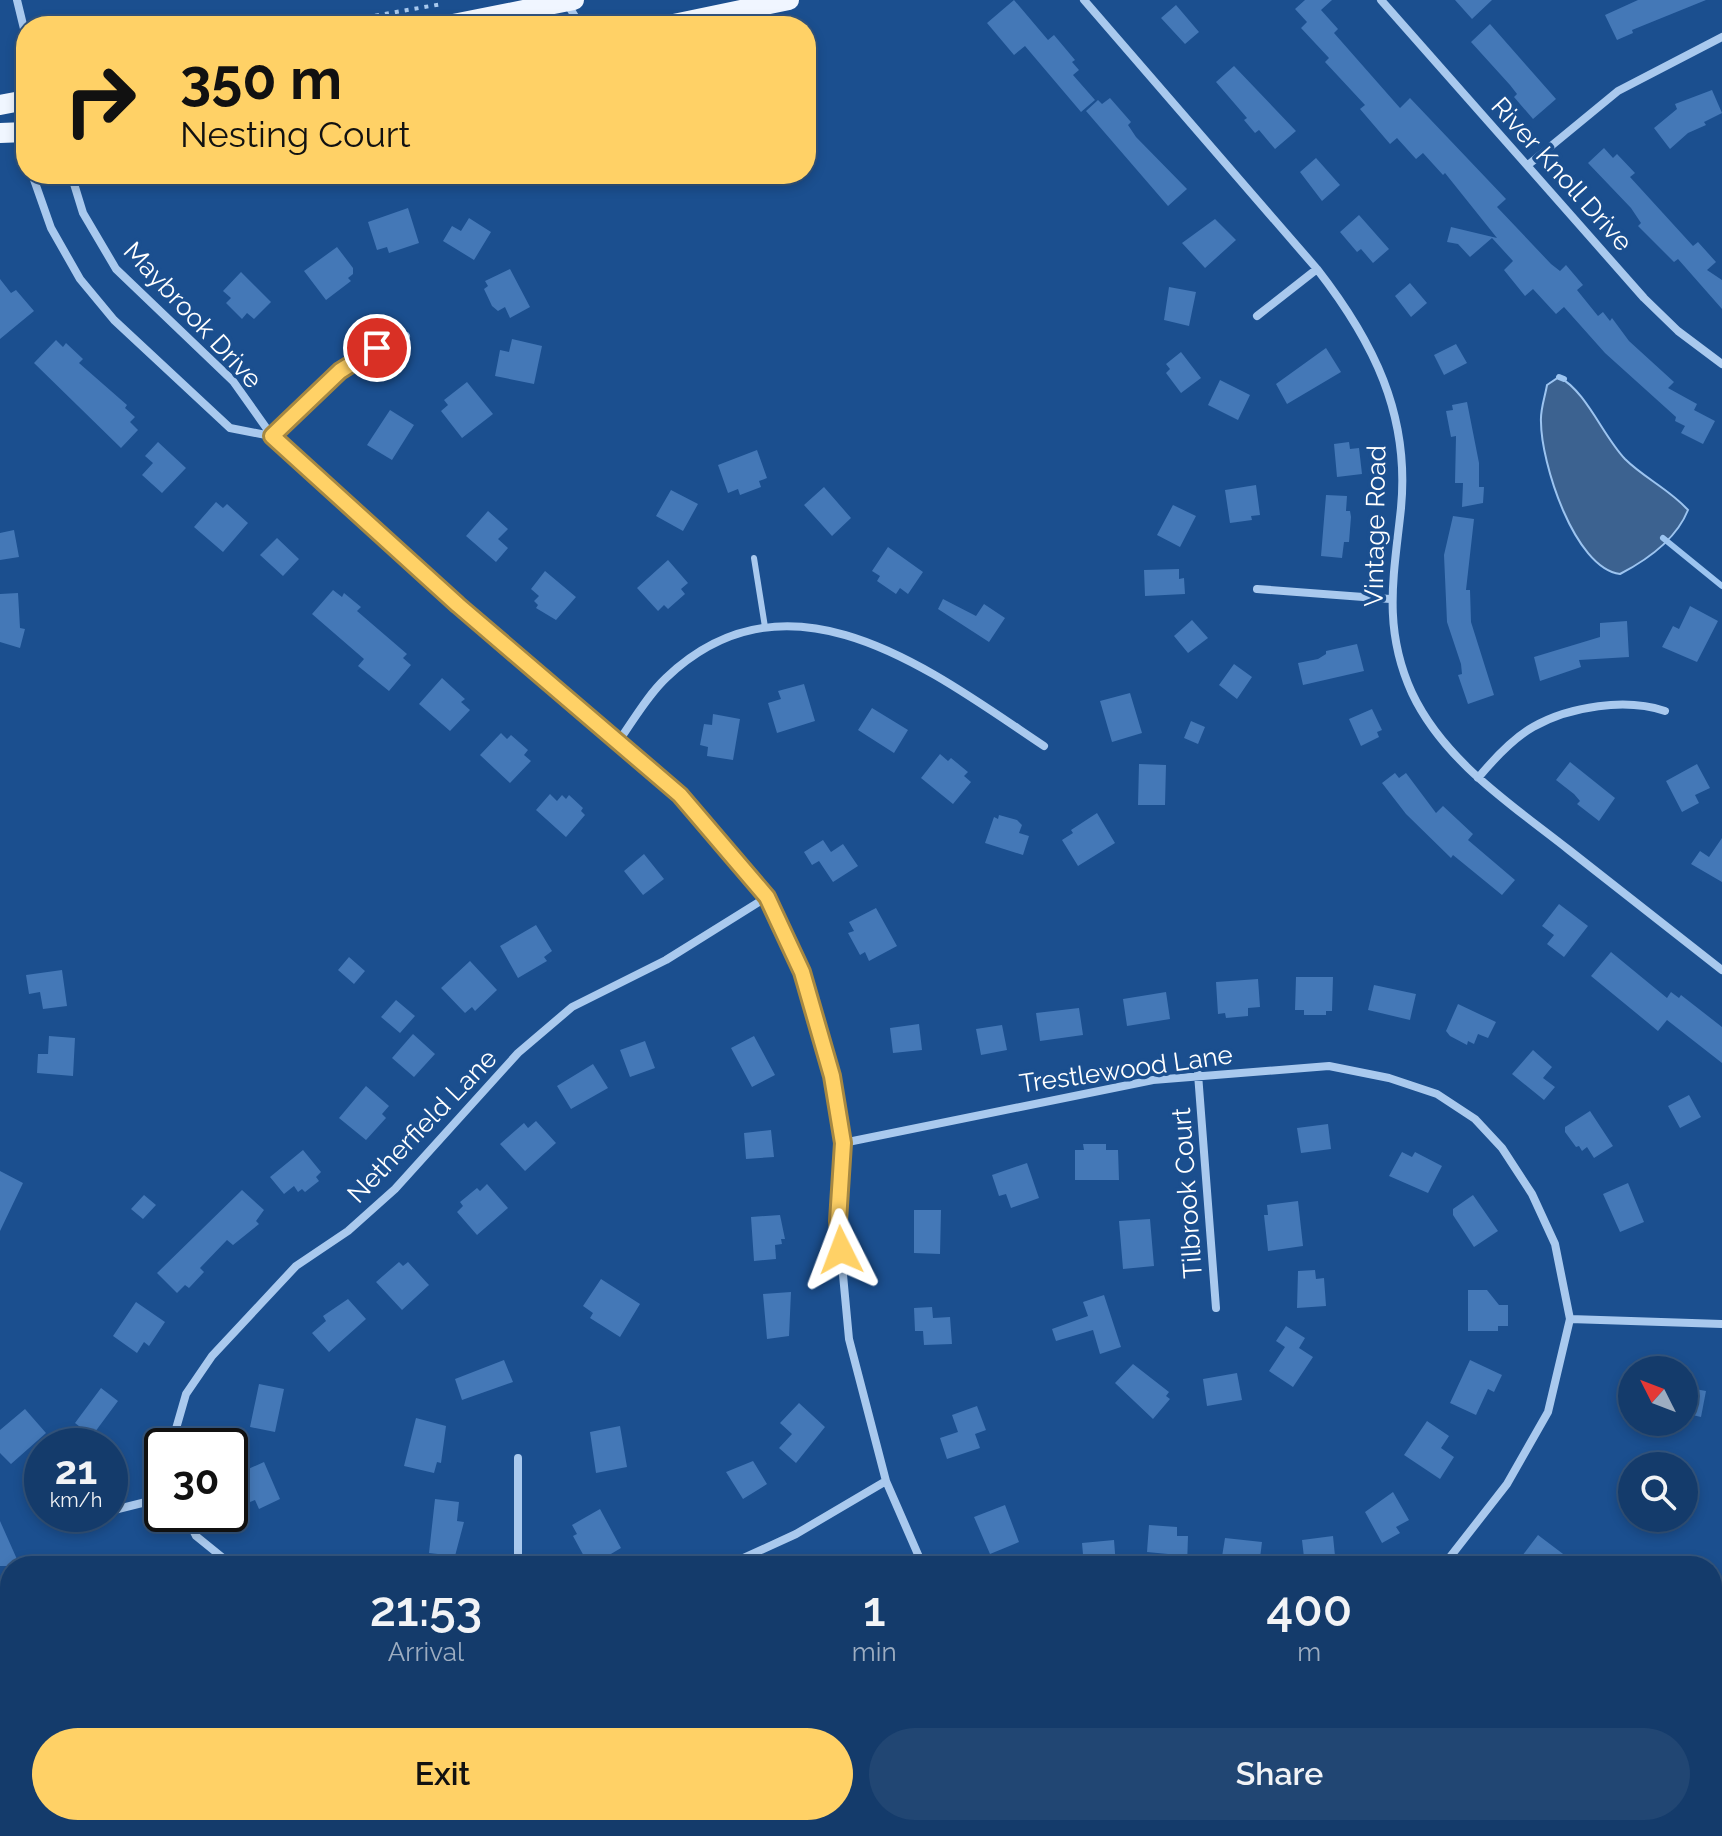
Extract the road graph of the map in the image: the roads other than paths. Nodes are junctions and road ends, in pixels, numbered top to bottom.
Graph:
1 (567, 0) edge
2 (789, 0) edge
3 (1084, 0) edge
4 (1381, 0) edge
5 (491, 16) edge
6 (712, 16) edge
7 (1722, 37) edge
8 (1528, 165) junction
9 (36, 184) edge
10 (74, 184) edge
11 (1317, 269) junction
12 (1257, 316) dead end
13 (406, 336) dead end
14 (1722, 364) edge
15 (272, 436) junction
16 (754, 558) dead end
17 (1257, 589) dead end
18 (1390, 599) junction
19 (765, 627) junction
20 (1665, 711) dead end
21 (618, 742) junction
22 (1044, 746) dead end
23 (1478, 778) junction
24 (767, 897) junction
25 (1722, 970) edge
26 (1198, 1074) junction
27 (843, 1143) junction
28 (1216, 1308) dead end
29 (1570, 1319) junction
30 (1722, 1324) edge
31 (176, 1428) edge
32 (518, 1458) dead end
33 (886, 1481) junction
34 (194, 1532) edge
35 (221, 1556) edge
36 (518, 1556) edge
37 (748, 1556) edge
38 (919, 1556) edge
39 (1451, 1556) edge

1 - 5 main road
2 - 6 main road
3 - 11 street, Vintage Road
4 - 8 street, River Knoll Drive
7 - 8 street
8 - 14 street, River Knoll Drive
9 - 15 street, Maybrook Drive
10 - 15 street, Maybrook Drive
11 - 12 street
11 - 18 street, Vintage Road
13 - 15 street
15 - 21 street, Maybrook Drive
16 - 19 lane
17 - 18 street
18 - 23 street, Vintage Road
19 - 21 street
19 - 22 street
20 - 23 street
21 - 24 street, Maybrook Drive
23 - 25 street, Vintage Road
24 - 27 street, Maybrook Drive
24 - 31 street, Netherfield Lane
26 - 27 street, Trestlewood Lane
26 - 28 street, Tilbrook Court
26 - 29 street, Trestlewood Lane
27 - 33 street, Maybrook Drive
29 - 30 street
29 - 39 street, Trestlewood Lane
32 - 36 street
33 - 37 street
33 - 38 street, Maybrook Drive
34 - 35 street

